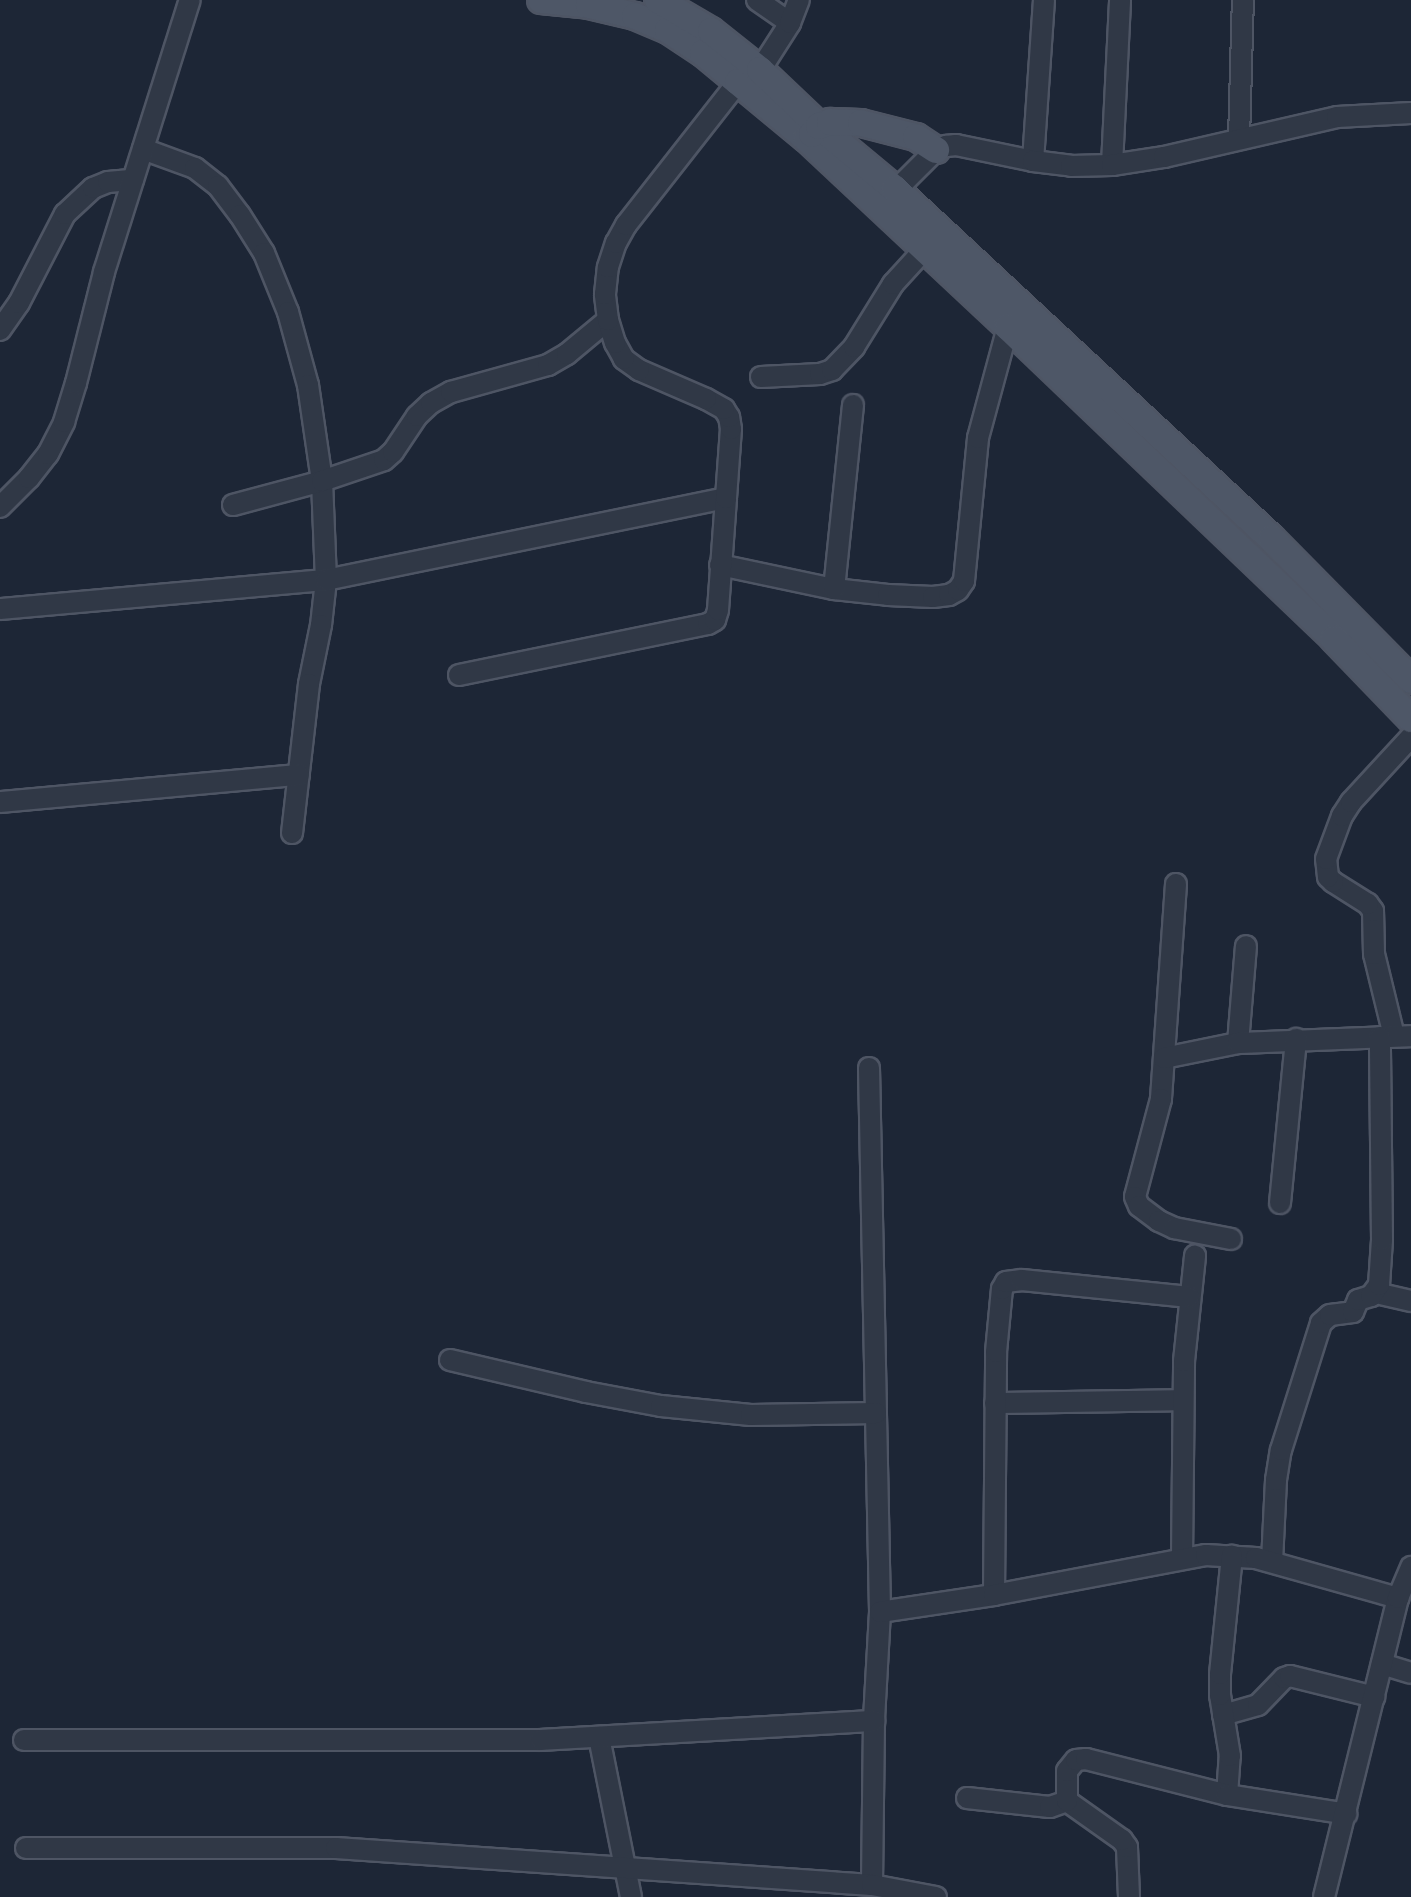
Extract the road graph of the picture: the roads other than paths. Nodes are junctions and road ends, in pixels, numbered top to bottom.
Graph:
1 (190, 0) edge
2 (541, 0) edge
3 (658, 0) edge
4 (757, 0) edge
5 (799, 0) edge
6 (1044, 0) edge
7 (1120, 0) edge
8 (1243, 0) edge
9 (790, 22) junction
10 (760, 70) junction
11 (738, 82) junction
12 (1411, 113) edge
13 (813, 133) junction
14 (1239, 139) junction
15 (144, 150) junction
16 (936, 150) junction
17 (1033, 161) junction
18 (1112, 165) junction
19 (133, 180) junction
20 (887, 199) junction
21 (924, 250) junction
22 (608, 320) junction
23 (1008, 327) junction
24 (0, 330) edge
25 (761, 377) dead end
26 (853, 405) dead end
27 (322, 481) junction
28 (726, 498) junction
29 (233, 505) dead end
30 (0, 507) edge
31 (720, 565) junction
32 (326, 580) junction
33 (834, 589) junction
34 (0, 609) edge
35 (459, 675) dead end
36 (1411, 681) edge
37 (1411, 718) edge
38 (1411, 737) edge
39 (299, 775) junction
40 (0, 802) edge
41 (292, 833) dead end
42 (1176, 884) dead end
43 (1246, 946) dead end
44 (1395, 1036) edge
45 (1296, 1039) junction
46 (1239, 1043) junction
47 (1164, 1058) junction
48 (869, 1068) dead end
49 (1280, 1203) dead end
50 (1231, 1239) dead end
51 (1195, 1256) dead end
52 (1376, 1293) junction
53 (1189, 1297) junction
54 (1411, 1301) edge
55 (450, 1360) dead end
56 (1182, 1400) junction
57 (995, 1404) junction
58 (876, 1413) junction
59 (1232, 1556) junction
60 (1182, 1559) junction
61 (1272, 1562) junction
62 (1411, 1567) edge
63 (994, 1594) junction
64 (1398, 1598) junction
65 (880, 1612) junction
66 (1382, 1664) junction
67 (1411, 1673) edge
68 (1374, 1697) junction
69 (1223, 1715) junction
70 (874, 1721) junction
71 (599, 1737) junction
72 (24, 1740) dead end
73 (1227, 1795) junction
74 (967, 1798) dead end
75 (1067, 1801) junction
76 (1347, 1814) junction
77 (26, 1848) dead end
78 (625, 1868) junction
79 (872, 1885) junction
80 (799, 1889) edge
81 (631, 1897) edge
82 (936, 1897) edge
83 (1128, 1897) edge
84 (1324, 1897) edge

1 - 15 street
2 - 11 main road
3 - 10 main road
4 - 9 street
5 - 9 street
6 - 17 street
7 - 18 street
8 - 14 street
9 - 10 street
10 - 13 main road
11 - 13 main road
11 - 22 street
12 - 14 street
13 - 16 main road
13 - 20 main road
14 - 18 street
15 - 19 street
15 - 27 street
16 - 17 street
16 - 20 street
17 - 18 street
19 - 24 street
19 - 30 street
20 - 21 main road
20 - 36 main road
21 - 23 main road
21 - 25 street
22 - 27 street
22 - 28 street
23 - 33 street
23 - 37 main road
26 - 33 street
27 - 29 street
27 - 32 street
28 - 31 street
28 - 32 street
31 - 33 street
31 - 35 street
32 - 34 street
32 - 39 street
38 - 44 street
39 - 40 street
39 - 41 street
42 - 47 street
43 - 46 street
44 - 45 street
44 - 52 street
45 - 46 street
45 - 49 street
46 - 47 street
47 - 50 street
48 - 58 street
51 - 53 street
52 - 54 street
52 - 61 street
53 - 56 street
53 - 57 street
55 - 58 street
56 - 57 street
56 - 60 street
57 - 63 street
58 - 65 street
59 - 60 street
59 - 61 street
59 - 69 street
60 - 63 street
61 - 64 street
62 - 64 street
63 - 65 street
64 - 66 street
65 - 70 street
66 - 67 street
66 - 68 street
68 - 69 street
68 - 76 street
69 - 73 street
70 - 71 street
70 - 79 street
71 - 72 street
71 - 78 street
73 - 75 street
73 - 76 street
74 - 75 street
75 - 83 street
76 - 84 street
77 - 78 street
78 - 80 street
78 - 81 street
79 - 80 street
79 - 82 street

